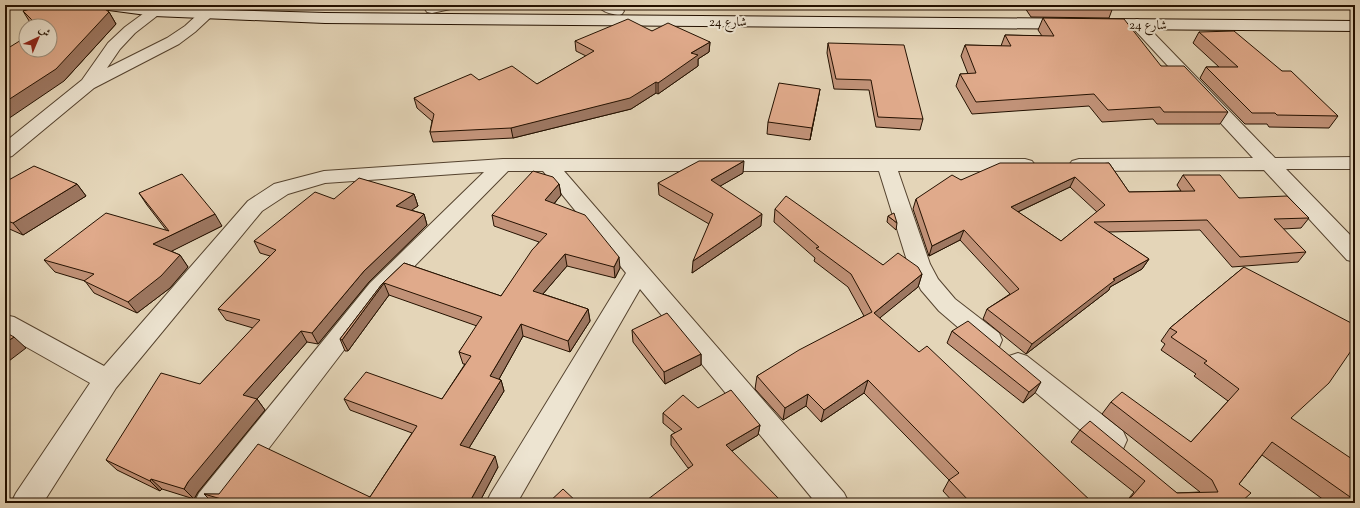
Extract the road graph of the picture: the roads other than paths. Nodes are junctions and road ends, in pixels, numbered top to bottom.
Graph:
1 (101, 5) edge
2 (262, 5) edge
3 (450, 5) edge
4 (611, 8) edge
5 (159, 9) edge
6 (432, 9) junction
7 (211, 10) edge
8 (1355, 15) edge
9 (1137, 24) junction
10 (1355, 26) edge
11 (88, 84) junction
12 (5, 152) edge
13 (1269, 163) junction
14 (1355, 163) edge
15 (503, 165) junction
16 (548, 165) junction
17 (887, 166) junction
18 (1355, 254) edge
19 (638, 272) junction
20 (5, 324) edge
21 (107, 380) junction
22 (1128, 453) edge
23 (26, 503) edge
24 (209, 503) edge
25 (501, 503) edge
26 (834, 503) edge

1 - 5 street, شارع 24
2 - 6 street, شارع 24
3 - 6 street
4 - 6 street, شارع 24
4 - 8 street, شارع 24
5 - 7 street, شارع 24
5 - 11 street
7 - 9 street, شارع 24
7 - 11 street
9 - 10 street, شارع 24
9 - 13 street
11 - 12 street
13 - 14 street
13 - 17 street
13 - 18 street
15 - 16 street
15 - 21 street
15 - 24 street
16 - 17 street
16 - 19 street
17 - 22 street
19 - 25 street
19 - 26 street
20 - 21 street
21 - 23 street

